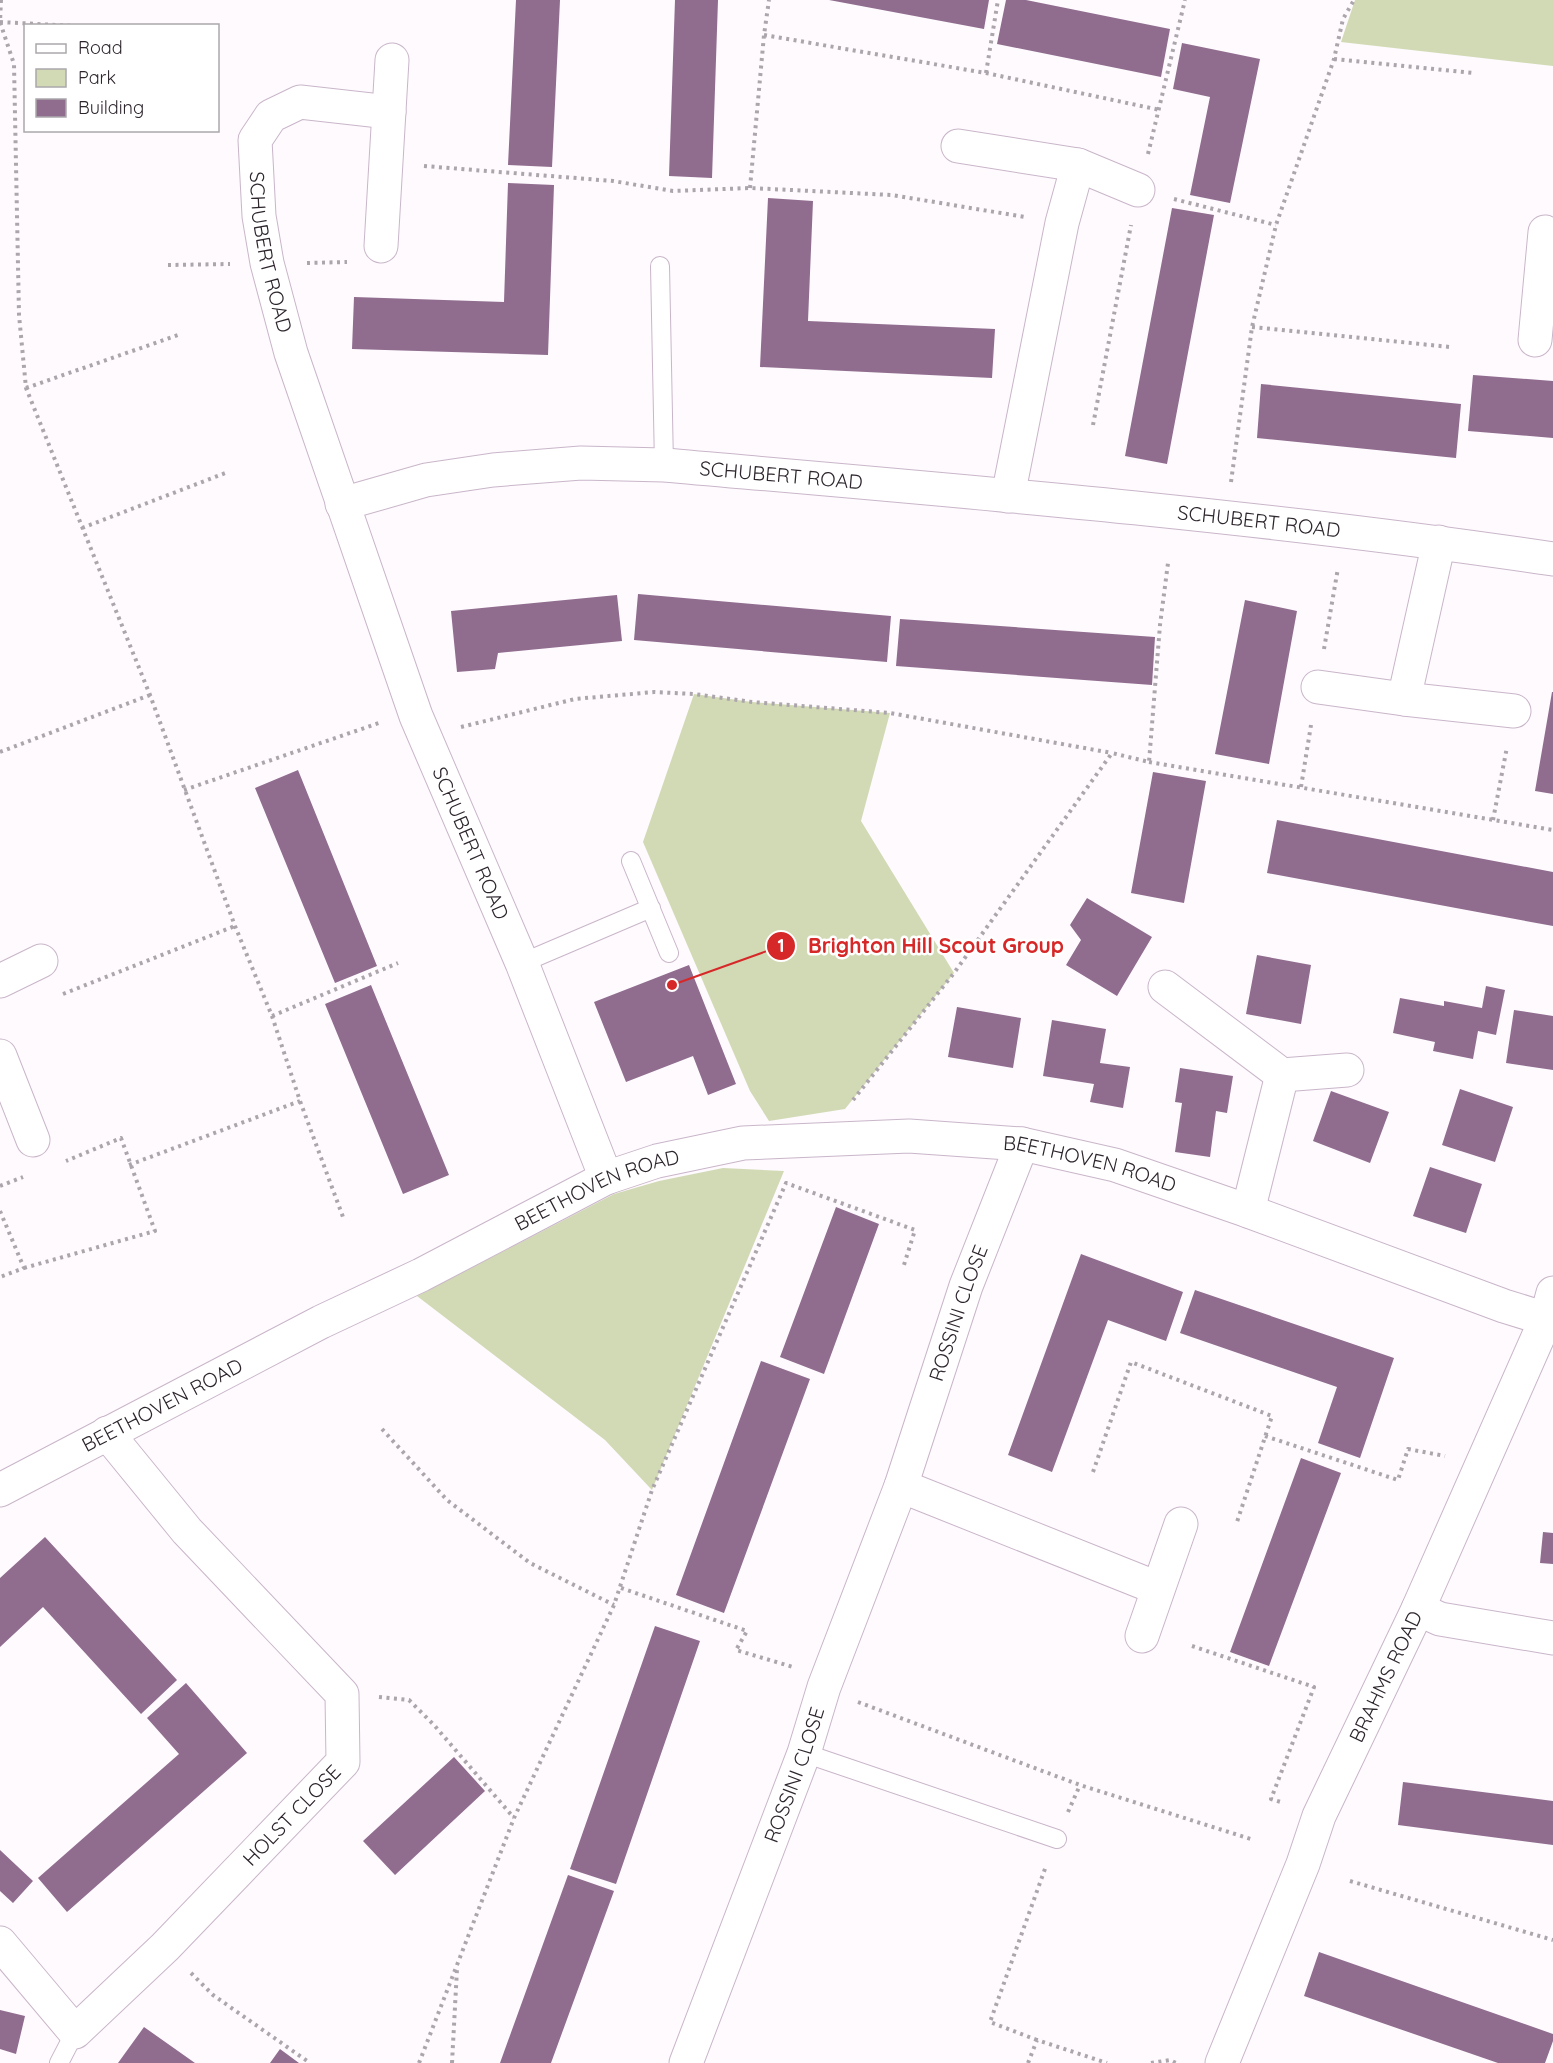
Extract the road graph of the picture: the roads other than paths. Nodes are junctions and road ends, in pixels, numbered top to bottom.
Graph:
1 (392, 60) dead end
2 (389, 112) junction
3 (958, 146) dead end
4 (1078, 165) junction
5 (1138, 190) road end
6 (1545, 232) dead end
7 (381, 246) dead end
8 (660, 266) dead end
9 (1546, 291) edge
10 (1534, 340) dead end
11 (664, 465) junction
12 (1008, 496) junction
13 (342, 504) junction
14 (1439, 542) junction
15 (1553, 559) edge
16 (1318, 687) dead end
17 (1404, 699) junction
18 (1514, 711) road end
19 (631, 861) dead end
20 (651, 908) junction
21 (669, 953) dead end
22 (41, 961) road end
23 (522, 963) junction
24 (0, 981) edge
25 (1165, 987) dead end
26 (0, 1056) edge
27 (1347, 1070) dead end
28 (1282, 1075) junction
29 (33, 1140) dead end
30 (1022, 1144) junction
31 (606, 1178) junction
32 (1248, 1211) junction
33 (1549, 1306) edge
34 (107, 1432) junction
35 (901, 1486) junction
36 (0, 1490) edge
37 (1181, 1524) dead end
38 (1157, 1588) junction
39 (1418, 1609) junction
40 (1142, 1636) dead end
41 (1553, 1638) edge
42 (804, 1753) junction
43 (1057, 1839) road end
44 (0, 1943) edge
45 (75, 2032) junction
46 (59, 2063) edge
47 (686, 2063) edge
48 (1222, 2063) edge

1 - 2 street
2 - 7 street
2 - 13 street, SCHUBERT ROAD
3 - 4 street
4 - 5 street
4 - 12 street
6 - 9 street
8 - 11 lane
9 - 10 street
11 - 12 street, SCHUBERT ROAD
11 - 13 street, SCHUBERT ROAD
12 - 14 street, SCHUBERT ROAD
13 - 23 street, SCHUBERT ROAD
14 - 15 street, SCHUBERT ROAD
14 - 17 street
16 - 17 street
17 - 18 street
19 - 20 lane
20 - 21 lane
20 - 23 lane
22 - 24 street
23 - 31 street, SCHUBERT ROAD
25 - 28 street
26 - 29 street
27 - 28 street
28 - 32 street
30 - 31 street, BEETHOVEN ROAD
30 - 32 street, BEETHOVEN ROAD
30 - 35 street, ROSSINI CLOSE
31 - 34 street, BEETHOVEN ROAD
32 - 33 street, BEETHOVEN ROAD
33 - 39 street, BRAHMS ROAD
34 - 36 street, BEETHOVEN ROAD
34 - 45 street, HOLST CLOSE
35 - 38 street
35 - 42 street, ROSSINI CLOSE
37 - 38 street
38 - 40 street
39 - 41 street
39 - 48 street, BRAHMS ROAD
42 - 43 lane
42 - 47 street, ROSSINI CLOSE
44 - 45 street
45 - 46 lane

